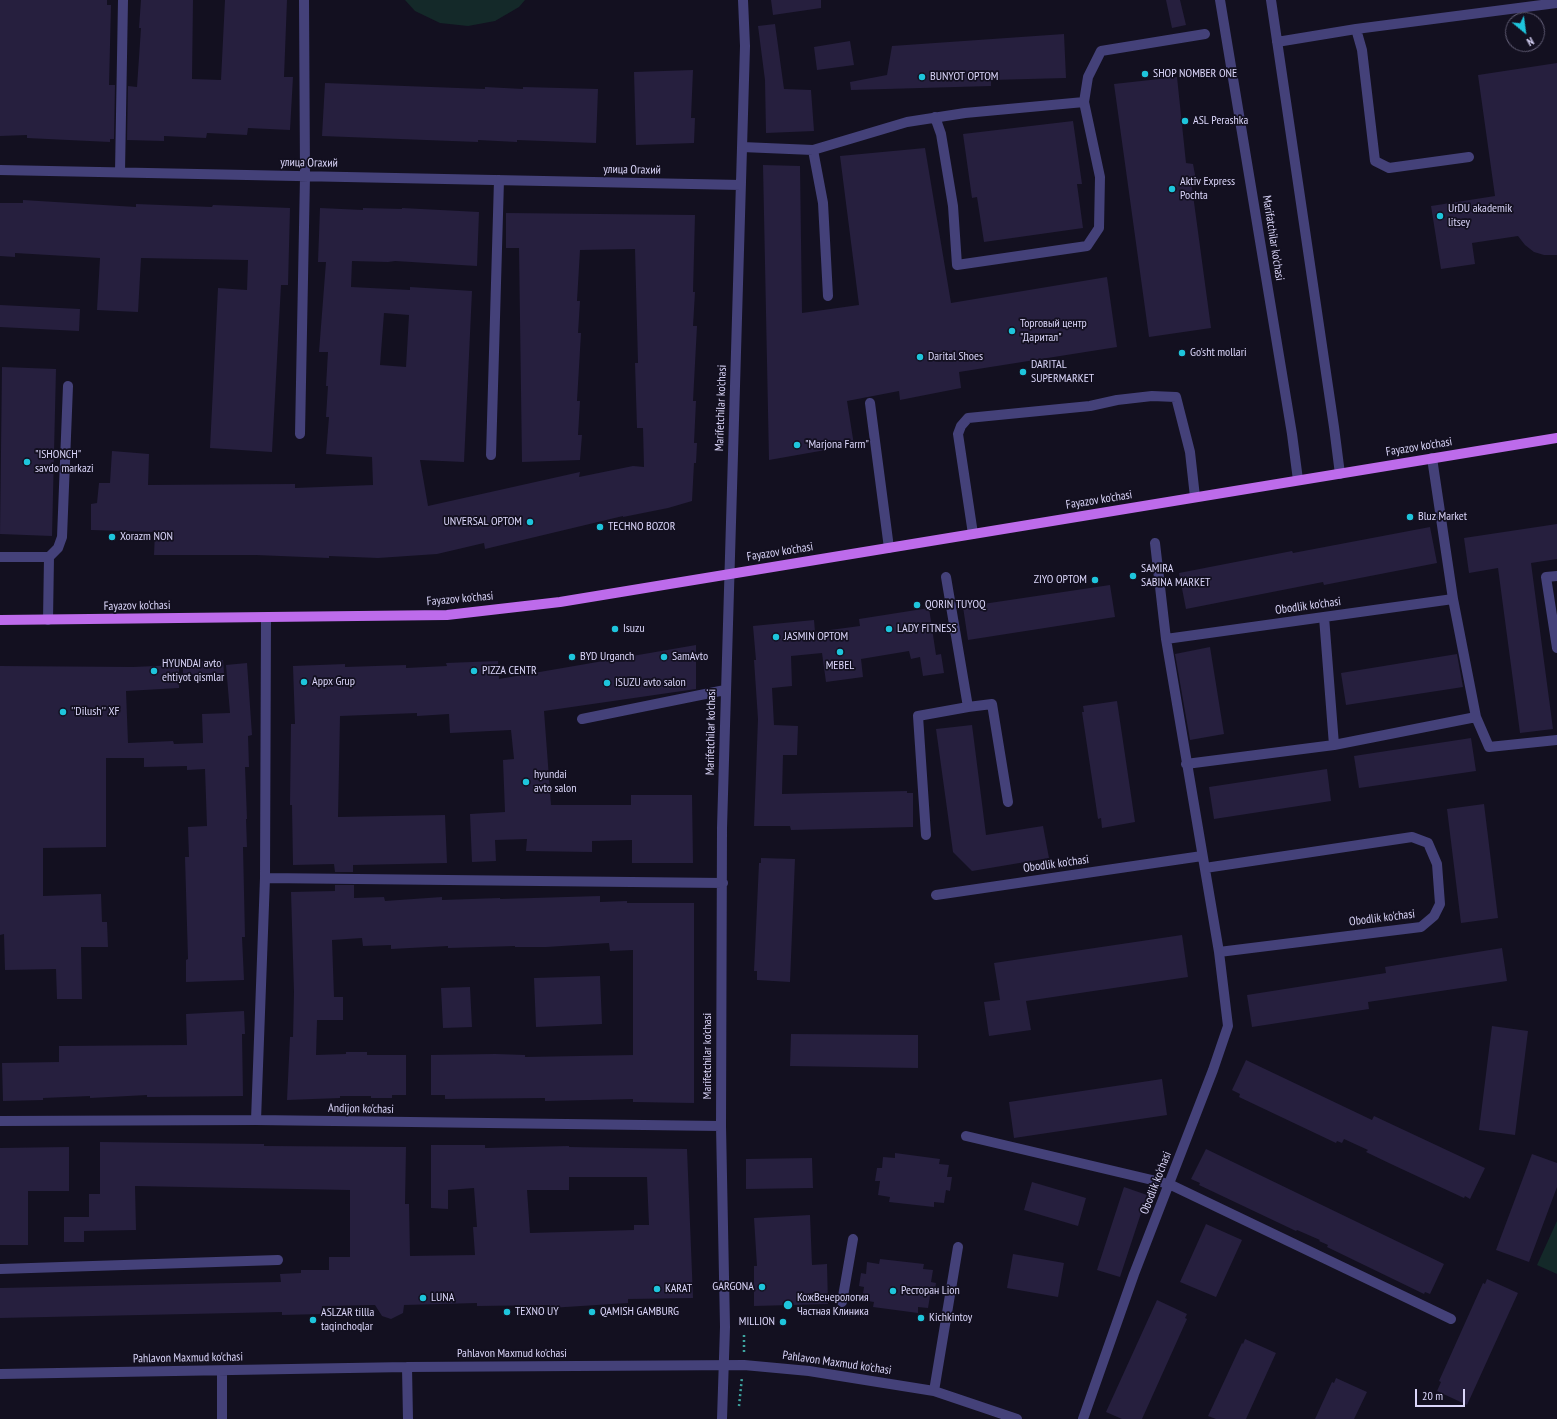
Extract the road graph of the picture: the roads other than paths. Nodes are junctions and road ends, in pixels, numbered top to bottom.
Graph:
1 (123, 0) edge
2 (304, 0) edge
3 (743, 0) edge
4 (1220, 0) edge
5 (1271, 0) edge
6 (1557, 3) edge
7 (1356, 29) junction
8 (1205, 34) dead end
9 (1277, 42) junction
10 (1084, 102) junction
11 (935, 117) junction
12 (742, 146) junction
13 (813, 150) junction
14 (1469, 157) dead end
15 (0, 170) edge
16 (120, 172) junction
17 (304, 176) junction
18 (499, 180) junction
19 (740, 185) junction
20 (828, 296) dead end
21 (68, 386) dead end
22 (870, 403) dead end
23 (300, 434) dead end
24 (1557, 438) edge
25 (491, 455) dead end
26 (1432, 458) junction
27 (1340, 474) junction
28 (1298, 480) junction
29 (1196, 497) junction
30 (973, 534) junction
31 (1155, 543) dead end
32 (889, 548) junction
33 (0, 556) edge
34 (49, 557) junction
35 (728, 574) junction
36 (1557, 576) edge
37 (946, 577) dead end
38 (1453, 599) junction
39 (1324, 617) junction
40 (266, 618) junction
41 (0, 620) edge
42 (48, 620) junction
43 (1166, 639) junction
44 (1557, 648) edge
45 (725, 690) junction
46 (968, 707) junction
47 (1476, 717) junction
48 (582, 719) dead end
49 (1557, 740) edge
50 (1334, 745) junction
51 (1186, 764) junction
52 (1008, 802) dead end
53 (926, 835) dead end
54 (1202, 856) junction
55 (1204, 868) junction
56 (265, 878) junction
57 (723, 882) junction
58 (936, 895) dead end
59 (1219, 952) junction
60 (256, 1120) junction
61 (0, 1121) edge
62 (721, 1126) junction
63 (966, 1136) dead end
64 (1169, 1184) junction
65 (853, 1239) dead end
66 (958, 1247) dead end
67 (278, 1260) dead end
68 (0, 1269) edge
69 (842, 1302) dead end
70 (1451, 1319) dead end
71 (723, 1365) junction
72 (406, 1367) junction
73 (222, 1371) junction
74 (0, 1374) edge
75 (934, 1391) junction
76 (222, 1419) edge
77 (408, 1419) edge
78 (722, 1419) edge
79 (1017, 1419) edge
80 (1083, 1419) edge

1 - 16 street
2 - 17 street
3 - 12 street, Marifetchilar ko'chasi
4 - 28 street, Marifatchilar ko'chasi
5 - 9 street
6 - 7 street
7 - 9 street
7 - 14 street
8 - 10 street
9 - 27 street
10 - 11 street
10 - 11 street
11 - 13 street
12 - 13 street
12 - 19 street, Marifetchilar ko'chasi
13 - 20 street
15 - 16 street, улица Огахий
16 - 17 street, улица Огахий
17 - 18 street, улица Огахий
17 - 23 street
18 - 19 street, улица Огахий
18 - 25 street
19 - 35 street, Marifetchilar ko'chasi
21 - 34 street
22 - 32 street
24 - 26 main road, Fayazov ko'chasi
26 - 27 main road, Fayazov ko'chasi
26 - 38 street
27 - 28 main road, Fayazov ko'chasi
28 - 29 main road, Fayazov ko'chasi
29 - 30 main road, Fayazov ko'chasi
29 - 30 street
30 - 32 main road, Fayazov ko'chasi
31 - 43 street, Obodlik ko'chasi
32 - 35 main road, Fayazov ko'chasi
33 - 34 street
34 - 42 street
35 - 40 main road, Fayazov ko'chasi
35 - 45 street, Marifetchilar ko'chasi
36 - 44 street
37 - 46 street
38 - 39 street, Obodlik ko'chasi
38 - 47 street
39 - 43 street, Obodlik ko'chasi
39 - 50 street
40 - 42 main road, Fayazov ko'chasi
40 - 56 street
41 - 42 main road, Fayazov ko'chasi
43 - 51 street, Obodlik ko'chasi
45 - 48 street
45 - 57 street, Marifetchilar ko'chasi
46 - 52 street
46 - 53 street
47 - 49 street
47 - 50 street
50 - 51 street
51 - 54 street, Obodlik ko'chasi
54 - 55 street, Obodlik ko'chasi
54 - 58 street, Obodlik ko'chasi
55 - 59 street, Obodlik ko'chasi
55 - 59 street, Obodlik ko'chasi
56 - 57 street
56 - 60 street
57 - 62 street, Marifetchilar ko'chasi
59 - 64 street, Obodlik ko'chasi
60 - 61 street, Andijon ko'chasi
60 - 62 street, Andijon ko'chasi
62 - 71 street, Marifetchilar ko'chasi
63 - 64 street
64 - 70 street
64 - 80 street, Obodlik ko'chasi
65 - 69 street
66 - 75 street
67 - 68 street
71 - 72 street, Pahlavon Maxmud ko'chasi
71 - 75 street, Pahlavon Maxmud ko'chasi
71 - 78 street, Marifetchilar ko'chasi
72 - 73 street, Pahlavon Maxmud ko'chasi
72 - 77 street
73 - 74 street, Pahlavon Maxmud ko'chasi
73 - 76 street
75 - 79 street, Pahlavon Maxmud ko'chasi

